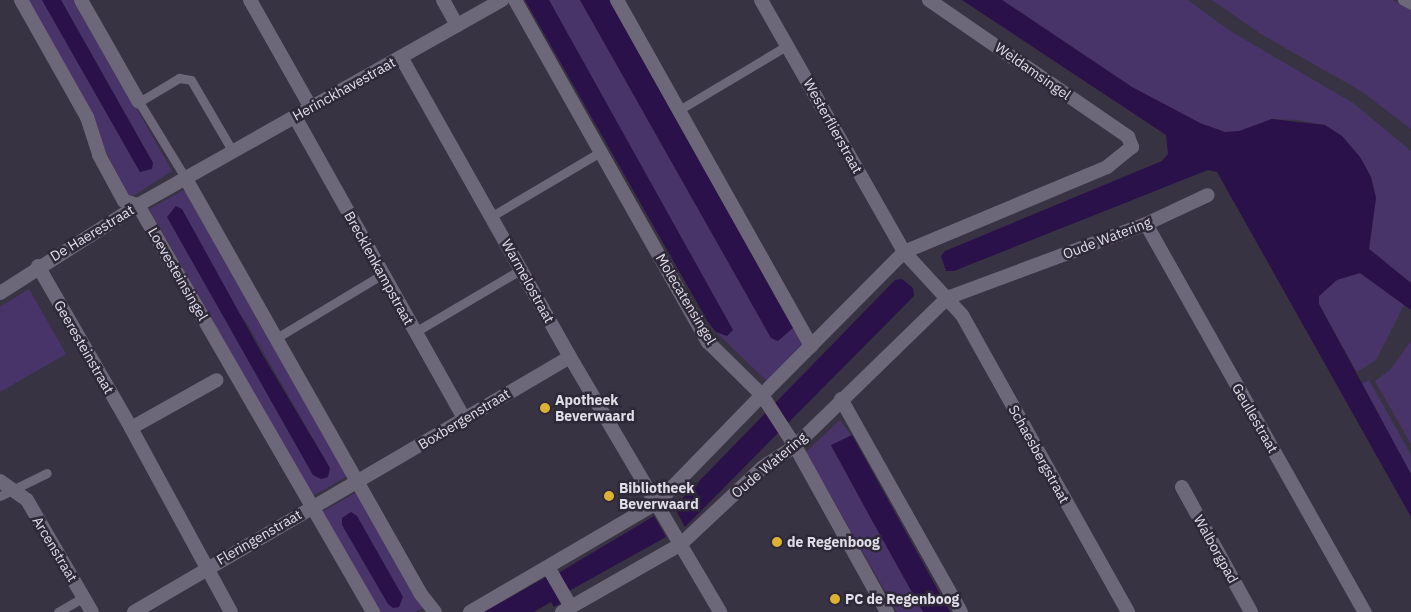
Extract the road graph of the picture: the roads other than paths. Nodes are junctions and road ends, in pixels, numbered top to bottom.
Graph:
1 (21, 0) edge
2 (81, 0) edge
3 (250, 0) edge
4 (443, 0) edge
5 (502, 0) edge
6 (515, 0) edge
7 (617, 0) edge
8 (761, 0) edge
9 (929, 0) edge
10 (1402, 0) edge
11 (1411, 6) edge
12 (457, 25) junction
13 (788, 45) junction
14 (401, 57) junction
15 (139, 102) junction
16 (311, 108) junction
17 (679, 110) junction
18 (295, 117) junction
19 (602, 151) junction
20 (232, 152) junction
21 (186, 178) junction
22 (1208, 195) dead end
23 (138, 206) junction
24 (492, 216) junction
25 (1146, 224) junction
26 (904, 252) junction
27 (38, 266) junction
28 (522, 269) junction
29 (383, 274) junction
30 (0, 292) edge
31 (947, 298) junction
32 (415, 332) junction
33 (280, 336) junction
34 (811, 346) junction
35 (570, 357) junction
36 (234, 370) junction
37 (841, 399) junction
38 (765, 400) junction
39 (464, 418) junction
40 (131, 428) junction
41 (795, 446) junction
42 (47, 473) dead end
43 (0, 481) edge
44 (358, 482) junction
45 (1182, 487) dead end
46 (6, 493) edge
47 (658, 502) junction
48 (313, 507) junction
49 (681, 544) junction
50 (206, 567) junction
51 (550, 571) junction
52 (84, 597) junction
53 (566, 605) edge
54 (1361, 611) edge
55 (58, 612) edge
56 (92, 612) edge
57 (134, 612) edge
58 (231, 612) edge
59 (373, 612) edge
60 (435, 612) edge
61 (470, 612) edge
62 (720, 612) edge
63 (888, 612) edge
64 (961, 612) edge
65 (1128, 612) edge
66 (1251, 612) edge

1 - 23 street, Loevesteinsingel
2 - 15 street
3 - 16 street
4 - 12 street
5 - 12 street, Herinckhavestraat
6 - 19 street, Molecatensingel
7 - 17 street
8 - 13 street, Westerflierstraat
9 - 26 street, Weldamsingel
10 - 11 lane
12 - 14 street, Herinckhavestraat
13 - 17 lane
13 - 26 street, Westerflierstraat
14 - 16 street, Herinckhavestraat
14 - 24 street, Warmelostraat
15 - 20 lane
15 - 21 lane
16 - 18 street, Herinckhavestraat
17 - 34 street
18 - 20 street, Herinckhavestraat
18 - 29 street, Brecklenkampstraat
19 - 24 lane
19 - 38 street, Molecatensingel
20 - 21 street, Herinckhavestraat
21 - 23 street, De Haerestraat
21 - 33 street
22 - 25 street, Oude Watering
23 - 27 street, De Haerestraat
23 - 36 street, Loevesteinsingel
24 - 28 street, Warmelostraat
25 - 31 street, Oude Watering
25 - 54 street, Geullestraat
26 - 31 street
26 - 34 street
27 - 30 street, De Haerestraat
27 - 40 street, Geeresteinstraat
28 - 32 lane
28 - 35 street, Warmelostraat
29 - 32 street, Brecklenkampstraat
29 - 33 lane
31 - 37 street, Oude Watering
31 - 65 street, Schaesbergstraat
32 - 39 street, Brecklenkampstraat
33 - 44 street
34 - 38 street
35 - 39 street, Boxbergenstraat
35 - 47 street, Warmelostraat
36 - 40 street
36 - 48 street, Loevesteinsingel
37 - 41 street, Oude Watering
37 - 64 street
38 - 41 street, Molecatensingel
38 - 47 street
39 - 44 street, Boxbergenstraat
40 - 50 street, Geeresteinstraat
41 - 49 street, Oude Watering
41 - 63 street, Molecatensingel
42 - 46 lane
43 - 46 street, Arcenstraat
44 - 48 street, Boxbergenstraat
44 - 60 street
45 - 66 street, Walborgpad
46 - 52 street, Arcenstraat
47 - 49 street, Warmelostraat
47 - 51 street
48 - 50 street, Fleringenstraat
48 - 59 street, Loevesteinsingel
49 - 53 street, Oude Watering
49 - 62 street, Warmelostraat
50 - 57 street, Fleringenstraat
50 - 58 street, Fleringenstraat
51 - 53 street, Oude Watering
51 - 61 street
52 - 55 lane
52 - 56 street, Arcenstraat

